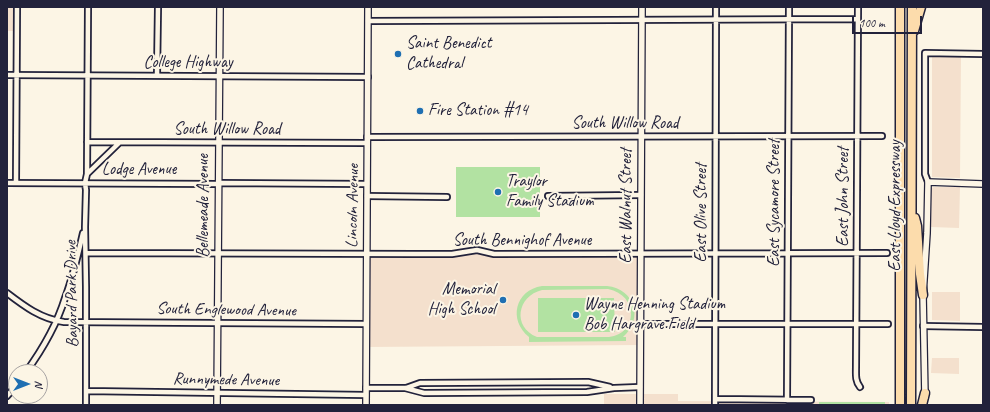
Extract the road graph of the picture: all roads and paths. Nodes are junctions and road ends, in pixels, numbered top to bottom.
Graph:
1 (17, 7) edge
2 (88, 7) edge
3 (158, 7) edge
4 (220, 7) edge
5 (368, 7) edge
6 (642, 7) edge
7 (716, 7) edge
8 (789, 7) edge
9 (858, 7) edge
10 (897, 7) edge
11 (900, 7) edge
12 (912, 7) edge
13 (921, 7) edge
14 (642, 20) junction
15 (716, 20) junction
16 (789, 20) junction
17 (857, 20) junction
18 (900, 20) junction
19 (368, 21) junction
20 (912, 40) junction
21 (983, 54) edge
22 (7, 75) edge
23 (17, 75) junction
24 (87, 75) junction
25 (157, 75) junction
26 (219, 76) junction
27 (368, 77) junction
28 (857, 136) junction
29 (882, 136) dead end
30 (641, 137) junction
31 (715, 137) junction
32 (788, 137) junction
33 (368, 140) junction
34 (87, 142) junction
35 (119, 143) junction
36 (219, 143) junction
37 (87, 174) junction
38 (928, 182) junction
39 (7, 183) edge
40 (16, 183) junction
41 (85, 183) junction
42 (218, 184) junction
43 (367, 184) junction
44 (983, 184) edge
45 (641, 195) junction
46 (367, 196) junction
47 (548, 196) dead end
48 (447, 197) dead end
49 (911, 198) junction
50 (85, 227) junction
51 (86, 253) junction
52 (218, 253) junction
53 (641, 253) junction
54 (715, 253) junction
55 (788, 253) junction
56 (856, 253) junction
57 (887, 253) dead end
58 (366, 254) junction
59 (7, 293) edge
60 (923, 295) junction
61 (55, 321) junction
62 (86, 322) junction
63 (218, 323) junction
64 (366, 324) junction
65 (640, 324) junction
66 (788, 324) junction
67 (856, 324) junction
68 (888, 324) dead end
69 (715, 325) junction
70 (923, 326) junction
71 (983, 327) edge
72 (31, 364) edge
73 (860, 386) dead end
74 (640, 387) junction
75 (366, 388) junction
76 (405, 388) junction
77 (614, 388) junction
78 (86, 391) junction
79 (217, 393) junction
80 (925, 393) joint
81 (366, 395) junction
82 (715, 399) junction
83 (787, 400) junction
84 (811, 400) dead end
85 (86, 405) edge
86 (217, 405) edge
87 (366, 405) edge
88 (640, 405) edge
89 (714, 405) edge
90 (900, 405) edge
91 (911, 405) edge
92 (923, 405) edge

1 - 23 street
2 - 24 street
3 - 25 street
4 - 26 street, Bellemeade Avenue
5 - 19 street, Lincoln Avenue
6 - 14 street, East Walnut Street
7 - 15 street, East Olive Street
8 - 16 street, East Sycamore Street
9 - 17 street, East John Street
10 - 18 highway
11 - 18 highway, East Lloyd Expressway
12 - 20 highway, East Lloyd Expressway
13 - 20 highway
14 - 15 street
14 - 19 street
14 - 30 street, East Walnut Street
15 - 16 street
15 - 31 street, East Olive Street
16 - 17 street
16 - 32 street, East Sycamore Street
17 - 28 street, East John Street
18 - 90 highway, East Lloyd Expressway
19 - 27 street, Lincoln Avenue
20 - 49 highway, East Lloyd Expressway
21 - 38 street
22 - 23 street, College Highway
23 - 24 street, College Highway
23 - 40 street
24 - 25 street, College Highway
24 - 34 street
25 - 26 street, College Highway
26 - 27 street, College Highway
26 - 36 street, Bellemeade Avenue
27 - 33 street, Lincoln Avenue
28 - 29 street, South Willow Road
28 - 32 street, South Willow Road
28 - 56 street, East John Street
30 - 31 street, South Willow Road
30 - 33 street, South Willow Road
30 - 45 street, East Walnut Street
31 - 32 street, South Willow Road
31 - 54 street, East Olive Street
32 - 55 street, East Sycamore Street
33 - 36 street, South Willow Road
33 - 43 street, Lincoln Avenue
34 - 35 street, South Willow Road
34 - 37 street
35 - 36 street, South Willow Road
35 - 37 street
36 - 42 street, Bellemeade Avenue
37 - 41 street, Bayard Park Drive
38 - 44 street
38 - 60 street
39 - 40 street, Lodge Avenue
40 - 41 street, Lodge Avenue
41 - 42 street, Lodge Avenue
41 - 50 street, Bayard Park Drive
42 - 43 street, Lodge Avenue
42 - 52 street, Bellemeade Avenue
43 - 46 street, Lincoln Avenue
45 - 47 street
45 - 53 street, East Walnut Street
46 - 48 street
46 - 58 street, Lincoln Avenue
49 - 60 highway
49 - 91 highway, East Lloyd Expressway
50 - 51 street, Bayard Park Drive
50 - 61 street
51 - 52 street, South Bennighof Avenue
51 - 62 street, Bayard Park Drive
52 - 58 street, South Bennighof Avenue
52 - 63 street, Bellemeade Avenue
53 - 54 street, South Bennighof Avenue
53 - 58 street, South Bennighof Avenue
53 - 65 street, East Walnut Street
54 - 55 street, South Bennighof Avenue
54 - 69 street, East Olive Street
55 - 56 street, South Bennighof Avenue
55 - 66 street, East Sycamore Street
56 - 57 street, South Bennighof Avenue
56 - 67 street, East John Street
58 - 64 street, Lincoln Avenue
59 - 61 street
60 - 70 street
61 - 62 street, South Englewood Avenue
61 - 72 street
62 - 63 street, South Englewood Avenue
62 - 78 street, Bayard Park Drive
63 - 64 street, South Englewood Avenue
63 - 79 street, Bellemeade Avenue
64 - 75 street, Lincoln Avenue
65 - 69 street
65 - 74 street, East Walnut Street
66 - 67 street
66 - 69 street
66 - 83 street, East Sycamore Street
67 - 68 street
67 - 73 street, East John Street
69 - 82 street, East Olive Street
70 - 71 street
70 - 80 street
74 - 77 street
74 - 88 street, East Walnut Street
75 - 76 street
75 - 81 street, Lincoln Avenue
76 - 77 street
76 - 77 street
78 - 79 street, Runnymede Avenue
78 - 85 street, Bayard Park Drive
79 - 81 street, Runnymede Avenue
79 - 86 street, Bellemeade Avenue
80 - 92 highway
81 - 87 street, Lincoln Avenue
82 - 83 street
82 - 89 street, East Olive Street
83 - 84 street

